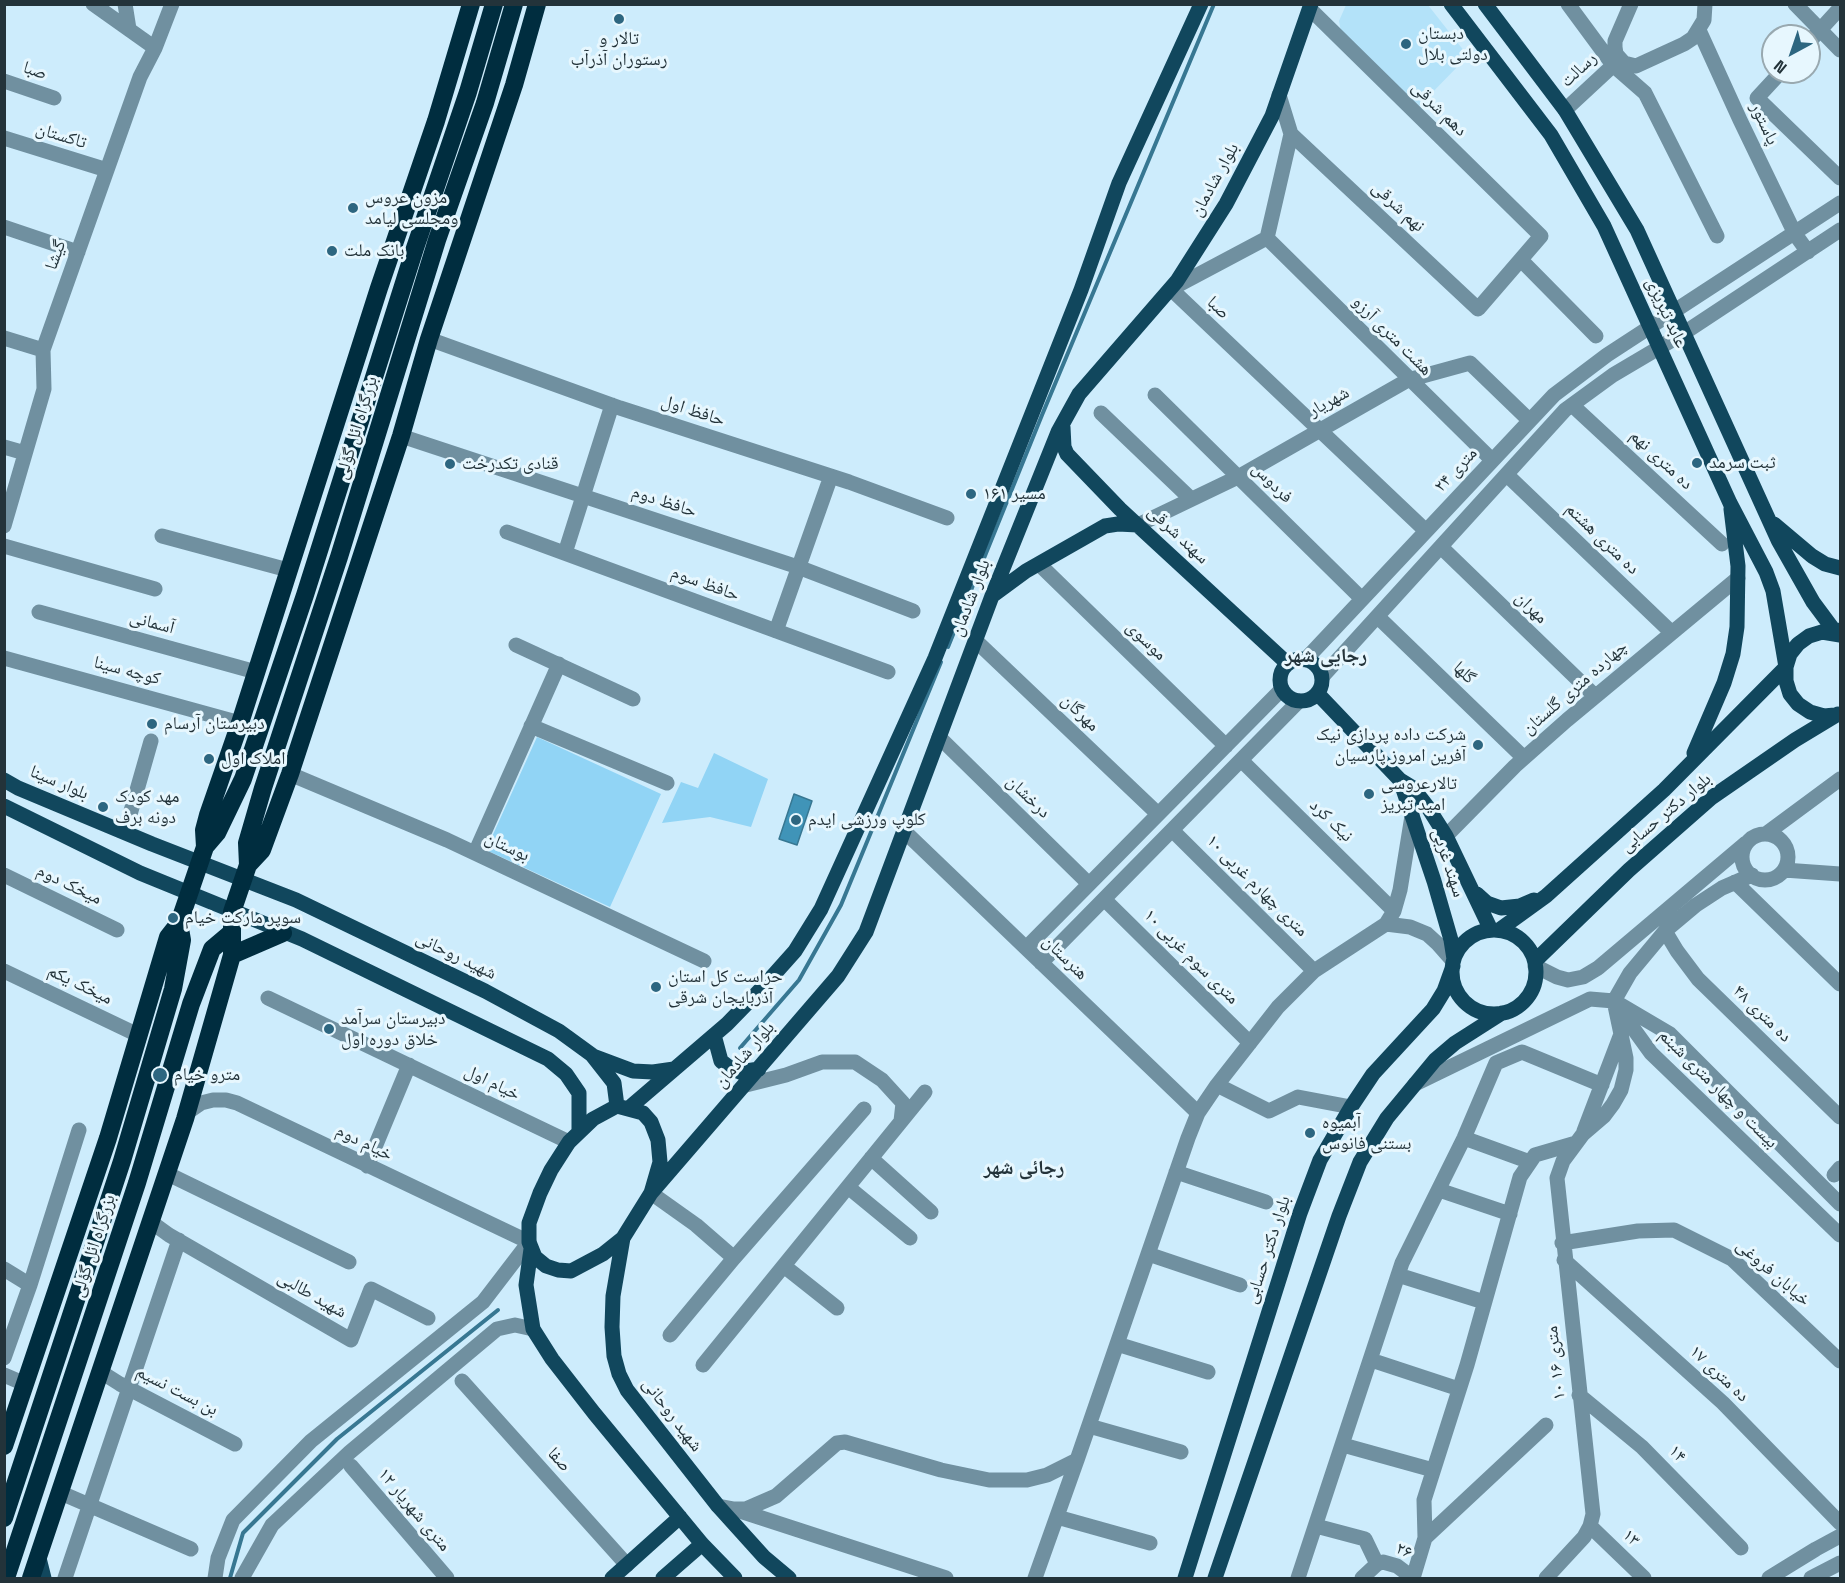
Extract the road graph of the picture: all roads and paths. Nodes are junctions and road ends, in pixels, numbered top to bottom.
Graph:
1 (93, 4) edge
2 (124, 4) edge
3 (172, 4) edge
4 (471, 4) edge
5 (494, 4) edge
6 (514, 4) edge
7 (537, 4) edge
8 (1201, 4) edge
9 (1451, 4) edge
10 (1485, 4) edge
11 (1568, 4) edge
12 (1631, 4) edge
13 (1705, 4) edge
14 (1795, 4) edge
15 (1310, 7) edge
16 (1840, 8) edge
17 (1815, 24) edge
18 (129, 29) junction
19 (1700, 30) junction
20 (1821, 30) joint
21 (155, 48) junction
22 (1840, 50) edge
23 (1616, 62) junction
24 (4, 81) edge
25 (1770, 84) edge
26 (1279, 94) junction
27 (54, 98) dead end
28 (1565, 110) junction
29 (1291, 134) junction
30 (4, 138) edge
31 (107, 170) junction
32 (1840, 178) edge
33 (1840, 203) edge
34 (4, 227) edge
35 (1840, 230) edge
36 (1795, 234) junction
37 (1717, 236) dead end
38 (1267, 238) junction
39 (78, 252) junction
40 (1808, 252) junction
41 (1521, 260) junction
42 (1171, 289) junction
43 (1674, 311) junction
44 (1651, 326) junction
45 (1684, 333) junction
46 (1596, 336) dead end
47 (4, 338) edge
48 (429, 339) junction
49 (1661, 347) junction
50 (43, 350) junction
51 (1408, 380) junction
52 (1155, 395) dead end
53 (612, 405) junction
54 (1572, 405) junction
55 (1101, 413) dead end
56 (1534, 415) junction
57 (1064, 422) junction
58 (1553, 424) junction
59 (1319, 430) junction
60 (401, 436) junction
61 (4, 447) edge
62 (26, 453) junction
63 (1492, 460) junction
64 (1507, 475) junction
65 (831, 476) junction
66 (1238, 477) junction
67 (582, 496) junction
68 (1191, 499) junction
69 (1730, 503) junction
70 (947, 518) dead end
71 (1769, 520) junction
72 (1138, 525) junction
73 (4, 526) edge
74 (1426, 531) junction
75 (507, 532) dead end
76 (162, 536) dead end
77 (1722, 544) dead end
78 (4, 546) edge
79 (1441, 547) junction
80 (565, 553) junction
81 (1040, 565) junction
82 (798, 567) junction
83 (1840, 568) edge
84 (288, 570) junction
85 (1738, 578) junction
86 (155, 589) dead end
87 (992, 596) junction
88 (1362, 599) junction
89 (912, 611) dead end
90 (39, 612) dead end
91 (1378, 617) junction
92 (776, 631) junction
93 (1671, 632) junction
94 (1839, 633) edge
95 (976, 641) junction
96 (516, 645) dead end
97 (4, 658) edge
98 (1305, 660) junction
99 (559, 664) junction
100 (1288, 664) junction
101 (1786, 667) junction
102 (256, 672) junction
103 (888, 672) dead end
104 (1322, 677) junction
105 (1282, 689) junction
106 (1318, 694) junction
107 (1595, 696) junction
108 (633, 699) dead end
109 (1299, 701) junction
110 (1839, 714) edge
111 (240, 723) junction
112 (531, 726) junction
113 (939, 737) junction
114 (151, 741) dead end
115 (1226, 746) junction
116 (1524, 758) junction
117 (1241, 760) junction
118 (1689, 764) junction
119 (290, 774) junction
120 (243, 779) junction
121 (1840, 779) edge
122 (4, 780) edge
123 (1400, 780) junction
124 (667, 783) dead end
125 (263, 788) junction
126 (4, 806) edge
127 (1158, 814) junction
128 (1412, 816) junction
129 (1172, 830) junction
130 (904, 831) junction
131 (125, 832) junction
132 (1767, 834) junction
133 (1446, 836) junction
134 (1746, 843) junction
135 (475, 853) junction
136 (202, 855) junction
137 (1784, 870) junction
138 (245, 872) junction
139 (1840, 874) edge
140 (4, 875) edge
141 (1752, 875) junction
142 (1736, 882) junction
143 (1089, 884) junction
144 (1468, 885) junction
145 (189, 894) junction
146 (1546, 896) junction
147 (1104, 899) junction
148 (1394, 911) junction
149 (232, 912) junction
150 (179, 923) junction
151 (1386, 924) junction
152 (117, 930) dead end
153 (1495, 930) junction
154 (1665, 931) junction
155 (231, 933) junction
156 (283, 933) junction
157 (1026, 948) junction
158 (232, 955) junction
159 (704, 961) dead end
160 (1453, 962) junction
161 (1041, 963) junction
162 (1535, 963) junction
163 (4, 970) edge
164 (1314, 970) junction
165 (1840, 984) edge
166 (268, 998) dead end
167 (1614, 1001) junction
168 (1502, 1013) junction
169 (1621, 1034) junction
170 (138, 1035) junction
171 (714, 1035) junction
172 (1250, 1043) junction
173 (592, 1055) junction
174 (409, 1065) junction
175 (674, 1069) junction
176 (759, 1069) junction
177 (746, 1084) junction
178 (1415, 1084) junction
179 (1602, 1084) junction
180 (1217, 1085) junction
181 (925, 1092) dead end
182 (623, 1107) junction
183 (1351, 1107) junction
184 (864, 1109) dead end
185 (1198, 1113) junction
186 (1840, 1117) edge
187 (185, 1119) junction
188 (901, 1121) junction
189 (79, 1130) dead end
190 (574, 1137) junction
191 (1464, 1138) junction
192 (1579, 1139) junction
193 (871, 1158) junction
194 (1530, 1162) junction
195 (367, 1166) junction
196 (1176, 1172) junction
197 (168, 1174) junction
198 (848, 1187) junction
199 (1439, 1190) junction
200 (651, 1193) junction
201 (1266, 1202) dead end
202 (1840, 1204) edge
203 (931, 1212) dead end
204 (1510, 1214) junction
205 (151, 1222) junction
206 (1840, 1235) edge
207 (623, 1238) junction
208 (910, 1238) dead end
209 (179, 1240) junction
210 (1562, 1243) junction
211 (530, 1246) junction
212 (1148, 1254) junction
213 (734, 1258) junction
214 (1564, 1260) junction
215 (349, 1262) dead end
216 (784, 1266) junction
217 (4, 1269) edge
218 (1398, 1275) junction
219 (1240, 1285) dead end
220 (30, 1286) junction
221 (1485, 1302) junction
222 (837, 1308) dead end
223 (428, 1318) dead end
224 (533, 1329) junction
225 (670, 1335) dead end
226 (1117, 1344) junction
227 (4, 1358) edge
228 (1371, 1360) junction
229 (1840, 1361) edge
230 (703, 1365) dead end
231 (101, 1372) junction
232 (1208, 1372) dead end
233 (4, 1375) edge
234 (462, 1381) dead end
235 (25, 1384) junction
236 (129, 1389) junction
237 (1459, 1389) junction
238 (1579, 1395) junction
239 (1546, 1425) dead end
240 (1089, 1426) junction
241 (235, 1444) dead end
242 (1343, 1445) junction
243 (4, 1446) edge
244 (1181, 1452) dead end
245 (1077, 1460) junction
246 (351, 1466) dead end
247 (1433, 1470) junction
248 (61, 1493) junction
249 (718, 1506) junction
250 (89, 1507) junction
251 (734, 1509) junction
252 (680, 1517) junction
253 (1057, 1517) junction
254 (4, 1518) edge
255 (1840, 1523) edge
256 (1316, 1526) junction
257 (1590, 1526) junction
258 (1840, 1536) edge
259 (1425, 1538) junction
260 (702, 1544) junction
261 (1150, 1544) dead end
262 (1741, 1548) dead end
263 (191, 1550) dead end
264 (39, 1558) junction
265 (1840, 1563) edge
266 (1377, 1564) junction
267 (627, 1565) junction
268 (6, 1578) edge
269 (31, 1578) edge
270 (44, 1578) edge
271 (65, 1578) edge
272 (215, 1578) edge
273 (242, 1578) edge
274 (447, 1578) edge
275 (612, 1578) edge
276 (663, 1578) edge
277 (735, 1578) edge
278 (789, 1578) edge
279 (946, 1578) edge
280 (1035, 1578) edge
281 (1185, 1578) edge
282 (1215, 1578) edge
283 (1298, 1578) edge
284 (1362, 1578) edge
285 (1413, 1578) edge
286 (1546, 1578) edge
287 (1644, 1578) edge
288 (1769, 1578) edge
289 (1812, 1578) edge

1 - 18 street
2 - 18 street
3 - 21 street, گیشا
4 - 84 highway
5 - 120 highway, بزرگراه ائل گؤلی
6 - 125 highway, بزرگراه ائل گؤلی
7 - 48 highway
8 - 171 main road, بلوار شادمان
9 - 44 main road, عابد تبریزی
10 - 28 main road, عابد تبریزی
11 - 23 street
12 - 23 street
13 - 19 street
14 - 17 street
15 - 26 main road, بلوار شادمان
15 - 41 street, دهم شرقی
16 - 20 street
18 - 21 street
19 - 23 street
19 - 36 street, پاستور
20 - 22 street
21 - 31 street, گیشا
23 - 28 street, رسالت
23 - 37 street
24 - 27 street, صبا
25 - 32 street
26 - 29 street
26 - 42 main road, بلوار شادمان
28 - 43 main road, عابد تبریزی
29 - 38 street
29 - 41 street, نهم شرقی
30 - 31 street, تاکستان
31 - 39 street, گیشا
33 - 36 street
34 - 39 street
35 - 40 street
36 - 40 street, پاستور
36 - 43 street
38 - 42 street, صبا
38 - 51 street, هشت متری آرزو
39 - 50 street, گیشا
40 - 45 street
41 - 46 street
42 - 57 main road, بلوار شادمان
42 - 59 street, صبا
43 - 44 street, ۲۴ متری
43 - 45 main road, عابد تبریزی
44 - 49 main road, عابد تبریزی
44 - 56 street, ۲۴ متری
45 - 49 street
45 - 71 main road, عابد تبریزی
47 - 50 street
48 - 53 street, حافظ اول
48 - 60 highway
49 - 54 street
49 - 69 main road, عابد تبریزی
50 - 62 street, گیشا
51 - 56 street, شهریار
51 - 59 street, شهریار
51 - 63 street, هشت متری آرزو
52 - 66 street, فردوس
53 - 65 street, حافظ اول
53 - 67 street
54 - 58 street
54 - 77 street, ده متری نهم
55 - 68 street
56 - 58 street
56 - 63 street, ۲۴ متری
57 - 72 main road, سهند شرقی
57 - 87 main road, بلوار شادمان
58 - 64 street
59 - 66 street, شهریار
59 - 74 street, صبا
60 - 67 street, حافظ دوم
60 - 119 highway
61 - 62 street
62 - 73 street, گیشا
63 - 74 street, ۲۴ متری
64 - 79 street
64 - 93 street, ده متری هشتم
65 - 70 street, حافظ اول
65 - 82 street
66 - 68 street, شهریار
66 - 88 street, فردوس
67 - 80 street
67 - 82 street, حافظ دوم
68 - 72 street, شهریار
69 - 85 main road
69 - 101 main road, عابد تبریزی
71 - 83 main road
71 - 94 main road, عابد تبریزی
72 - 81 main road
72 - 100 main road, سهند شرقی
74 - 88 street, ۲۴ متری
75 - 80 street, حافظ سوم
76 - 84 street
78 - 86 street
79 - 91 street
79 - 107 street, مهران
80 - 92 street, حافظ سوم
81 - 87 main road
81 - 115 street, موسوی
82 - 89 street, حافظ دوم
82 - 92 street
84 - 102 highway
85 - 93 street, چهارده متری گلستان
85 - 118 main road
87 - 95 main road, بلوار شادمان
88 - 98 street, ۲۴ متری
90 - 102 street, آسمانی
91 - 104 street
91 - 116 street, گلها
92 - 103 street, حافظ سوم
93 - 107 street, چهارده متری گلستان
94 - 101 main road, بلوار دکتر حسابی
95 - 113 main road, بلوار شادمان
95 - 127 street, مهرگان
96 - 99 street
97 - 111 street, کوچه سینا
98 - 100 main road
98 - 104 main road
99 - 108 street
99 - 112 street
100 - 105 main road
101 - 110 main road, عابد تبریزی
101 - 118 main road, بلوار دکتر حسابی
102 - 111 highway
104 - 106 main road
105 - 109 main road
105 - 115 street
106 - 109 main road
106 - 123 main road, سهند غربی
107 - 116 street, چهارده متری گلستان
109 - 117 street
110 - 162 main road, بلوار دکتر حسابی
111 - 136 highway
112 - 124 street
112 - 135 street
113 - 130 main road, بلوار شادمان
113 - 143 street, درخشان
114 - 131 street
115 - 127 street
116 - 133 street, چهارده متری گلستان
117 - 129 street
117 - 148 street, نیک کرد
118 - 146 main road, بلوار دکتر حسابی
119 - 135 street, بوستان
119 - 138 highway
120 - 125 highway
120 - 136 highway, بزرگراه ائل گؤلی
121 - 132 street
122 - 131 main road, بلوار سینا
123 - 128 main road, سهند غربی
123 - 133 main road, سهند غربی
125 - 138 highway, بزرگراه ائل گؤلی
126 - 145 main road
127 - 143 street
128 - 148 street
128 - 160 main road, سهند غربی
129 - 147 street
129 - 164 street, ۱۰ متری چهارم غربی
130 - 157 street, هنرستان
130 - 176 main road, بلوار شادمان
131 - 136 main road, بلوار سینا
132 - 134 street
132 - 137 street
133 - 144 main road, سهند غربی
134 - 141 street
134 - 162 street
135 - 159 street, بوستان
136 - 138 main road, شهید روحانی
136 - 145 highway
137 - 139 street
137 - 141 street
138 - 149 highway
138 - 173 main road, شهید روحانی
140 - 152 street, میخک دوم
141 - 142 street
142 - 154 street
142 - 165 street
143 - 157 street
144 - 146 main road
144 - 153 main road, سهند غربی
145 - 149 main road
145 - 150 highway
146 - 153 main road, بلوار دکتر حسابی
147 - 161 street
147 - 172 street, ۱۰ متری سوم غربی
148 - 151 street
149 - 155 highway
149 - 156 main road
150 - 170 highway
150 - 254 highway, بزرگراه ائل گؤلی
151 - 160 street
151 - 164 street
153 - 160 main road
153 - 162 main road
154 - 167 street
154 - 186 street, ده متری ۴۸
155 - 158 highway
155 - 268 highway, بزرگراه ائل گؤلی
156 - 158 highway
156 - 190 main road
157 - 161 street, هنرستان
158 - 187 highway
160 - 168 main road
160 - 183 main road, بلوار دکتر حسابی
161 - 185 street, هنرستان
162 - 168 main road
163 - 170 street, میخک یکم
164 - 172 street
166 - 174 street, خیام اول
167 - 169 street
167 - 178 street
167 - 202 street, بیست و چهار متری شبنم
167 - 206 street, بیست و چهار متری شبنم
168 - 178 main road
169 - 179 street
169 - 192 street
170 - 235 highway
171 - 175 main road, بلوار شادمان
171 - 176 main road
172 - 180 street
173 - 175 main road
173 - 182 main road, شهید روحانی
174 - 190 street, خیام اول
174 - 195 street
175 - 182 main road, بلوار شادمان
176 - 177 main road, بلوار شادمان
177 - 188 street
177 - 200 main road, بلوار شادمان
178 - 282 main road
179 - 191 street
179 - 192 street
180 - 183 street
180 - 185 street
181 - 188 street
182 - 190 main road
182 - 200 main road
183 - 281 main road, بلوار دکتر حسابی
184 - 213 street
185 - 196 street
187 - 195 street, خیام دوم
187 - 197 highway
188 - 193 street
189 - 220 street
190 - 211 main road
191 - 194 street
191 - 199 street
192 - 194 street
192 - 210 street, ۱۰ متری ۱۶
193 - 198 street
193 - 203 street
194 - 204 street
195 - 211 street, خیام دوم
196 - 201 street
196 - 212 street
197 - 205 highway
197 - 215 street
198 - 208 street
198 - 216 street
199 - 204 street
199 - 218 street
200 - 207 main road
200 - 213 street
204 - 221 street
205 - 209 street, شهید طالبی
205 - 231 highway
207 - 211 main road
207 - 249 main road, شهید روحانی
209 - 223 street, شهید طالبی
209 - 236 street
210 - 214 street, ۱۰ متری ۱۶
210 - 229 street, خیابان فروغی
211 - 224 main road
211 - 272 street
212 - 219 street
212 - 226 street
213 - 225 street
214 - 238 street, ۱۰ متری ۱۶
214 - 255 street, ده متری ۱۷
216 - 222 street
216 - 230 street
217 - 220 street
218 - 221 street
218 - 228 street
220 - 227 street
221 - 237 street
224 - 252 main road
224 - 273 street
226 - 232 street
226 - 240 street
228 - 237 street
228 - 242 street
231 - 236 street, بن بست نسیم
231 - 248 highway
233 - 235 street
234 - 267 street, صفا
235 - 243 highway
236 - 241 street, بن بست نسیم
236 - 250 street
237 - 247 street
238 - 257 street, ۱۰ متری ۱۶
238 - 262 street, ۱۴
239 - 259 street
240 - 244 street
240 - 245 street
242 - 247 street
242 - 256 street
245 - 251 street
245 - 253 street
246 - 274 street, ۱۲ متری شهریار
247 - 259 street
248 - 250 street
248 - 264 highway
249 - 251 street
249 - 278 main road, شهید روحانی
250 - 263 street
250 - 271 street
251 - 279 street
252 - 260 main road
252 - 267 main road
253 - 261 street
253 - 280 street
256 - 266 street
256 - 283 street
257 - 286 street
257 - 287 street, ۱۳
258 - 288 street
259 - 285 street
260 - 276 main road
260 - 277 main road
264 - 269 highway
264 - 270 main road
265 - 289 street
266 - 284 street
266 - 285 street, ۲۶
267 - 275 main road

